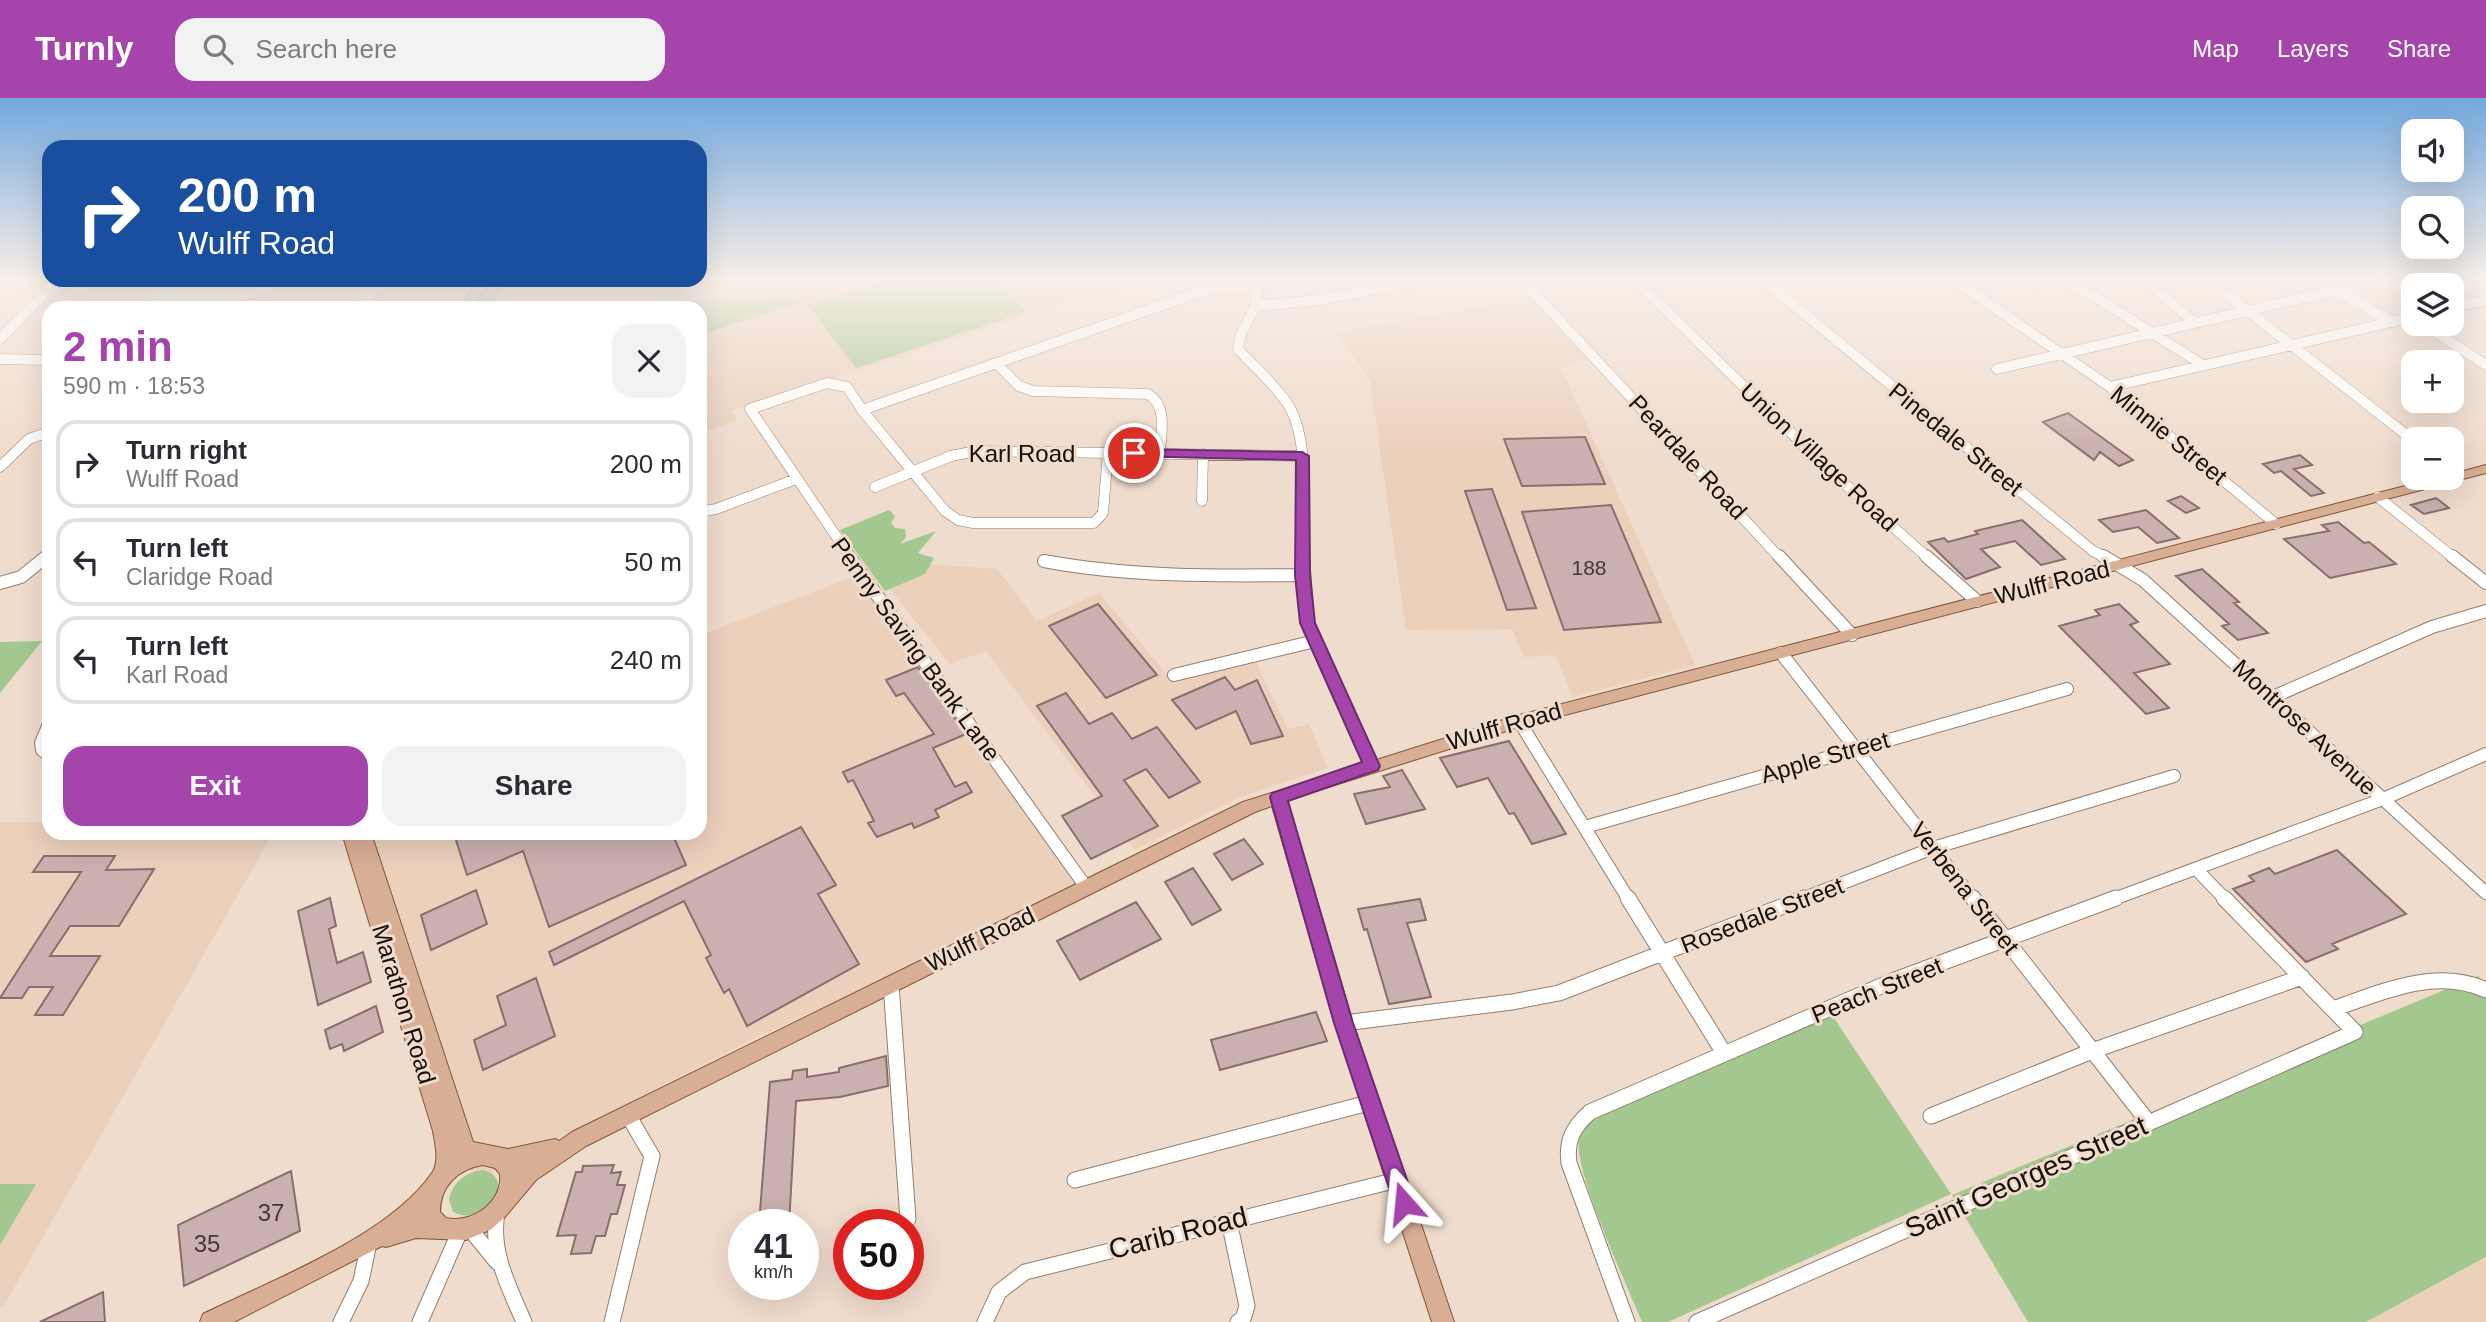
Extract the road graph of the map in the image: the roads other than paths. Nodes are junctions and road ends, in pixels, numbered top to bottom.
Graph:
1 (1069, 337) edge
2 (1240, 337) edge
3 (1575, 337) edge
4 (1693, 337) edge
5 (1833, 337) edge
6 (2038, 337) edge
7 (2135, 337) edge
8 (2159, 337) edge
9 (2279, 337) edge
10 (2328, 337) edge
11 (2443, 337) edge
12 (2290, 346) junction
13 (2063, 354) junction
14 (0, 359) edge
15 (42, 360) edge
16 (997, 364) junction
17 (2203, 365) junction
18 (2486, 365) edge
19 (1997, 369) dead end
20 (2110, 387) junction
21 (862, 411) junction
22 (2401, 431) edge
23 (42, 434) edge
24 (1108, 453) junction
25 (1160, 453) junction
26 (1203, 454) junction
27 (1302, 456) junction
28 (0, 467) edge
29 (2486, 469) edge
30 (2464, 471) edge
31 (912, 472) junction
32 (796, 479) junction
33 (875, 487) dead end
34 (2401, 490) edge
35 (2378, 497) junction
36 (1202, 501) dead end
37 (707, 511) edge
38 (2276, 524) junction
39 (42, 560) edge
40 (1044, 561) dead end
41 (2120, 565) junction
42 (1303, 575) junction
43 (0, 583) edge
44 (2486, 583) edge
45 (1977, 601) junction
46 (2486, 611) edge
47 (1852, 635) junction
48 (1315, 641) junction
49 (1780, 653) junction
50 (1174, 675) dead end
51 (2067, 689) dead end
52 (2273, 697) junction
53 (1519, 721) junction
54 (1855, 748) junction
55 (2486, 754) edge
56 (1372, 766) junction
57 (2174, 776) dead end
58 (1278, 797) junction
59 (2383, 799) junction
60 (1585, 827) junction
61 (352, 840) edge
62 (365, 840) edge
63 (1933, 848) junction
64 (2197, 870) junction
65 (1086, 887) junction
66 (2486, 893) edge
67 (2005, 939) junction
68 (1662, 953) junction
69 (2302, 977) junction
70 (891, 984) junction
71 (2486, 990) edge
72 (2333, 1009) junction
73 (1344, 1023) junction
74 (2092, 1051) junction
75 (1724, 1053) junction
76 (1372, 1102) junction
77 (628, 1115) junction
78 (1931, 1116) dead end
79 (2149, 1123) junction
80 (579, 1139) junction
81 (486, 1155) junction
82 (440, 1178) junction
83 (1075, 1180) dead end
84 (1397, 1180) junction
85 (501, 1206) junction
86 (907, 1209) edge
87 (1228, 1221) junction
88 (459, 1230) junction
89 (369, 1243) junction
90 (503, 1271) junction
91 (211, 1322) edge
92 (341, 1322) edge
93 (420, 1322) edge
94 (524, 1322) edge
95 (612, 1322) edge
96 (985, 1322) edge
97 (1238, 1322) edge
98 (1443, 1322) edge
99 (1627, 1322) edge
100 (1697, 1322) edge

1 - 16 street
2 - 27 street
3 - 47 street, Peardale Road
4 - 45 street, Union Village Road
5 - 41 street, Pinedale Street
6 - 13 street, Minnie Street
7 - 13 street
8 - 17 street
9 - 12 street
10 - 12 street
11 - 18 street
12 - 17 street
12 - 22 street
13 - 19 street
13 - 20 street, Minnie Street
14 - 15 street
16 - 21 street
16 - 25 street
17 - 20 street
20 - 38 street, Minnie Street
21 - 31 street
21 - 32 street, Penny Saving Bank Lane
23 - 28 street
24 - 25 street, Karl Road
24 - 31 street, Karl Road
24 - 31 street
25 - 26 street, Karl Road
26 - 27 street, Karl Road
26 - 36 street
27 - 42 street
29 - 30 main road, Wulff Road
31 - 33 street, Karl Road
32 - 37 street
32 - 65 street, Penny Saving Bank Lane
34 - 35 main road, Wulff Road
35 - 38 main road, Wulff Road
35 - 44 street
38 - 41 main road, Wulff Road
39 - 43 street
40 - 42 street
41 - 45 main road, Wulff Road
41 - 52 street, Montrose Avenue
42 - 48 street
45 - 47 main road, Wulff Road
46 - 52 street
47 - 49 main road, Wulff Road
48 - 50 street
48 - 56 street
49 - 53 main road, Wulff Road
49 - 54 street, Verbena Street
51 - 54 street, Apple Street
52 - 59 street, Montrose Avenue
53 - 56 main road, Wulff Road
53 - 60 street
54 - 60 street, Apple Street
54 - 63 street, Verbena Street
55 - 59 street, Peach Street
56 - 58 main road, Wulff Road
57 - 63 street, Rosedale Street
58 - 65 main road, Wulff Road
58 - 73 main road
59 - 64 street, Peach Street
59 - 66 street, Montrose Avenue
60 - 68 street
61 - 82 main road, Marathon Road
62 - 81 main road, Marathon Road
63 - 67 street, Verbena Street
63 - 68 street, Rosedale Street
64 - 67 street, Peach Street
64 - 69 street
65 - 70 main road, Wulff Road
67 - 74 street, Verbena Street
67 - 75 street, Peach Street
68 - 73 street, Rosedale Street
68 - 75 street
69 - 72 street
69 - 74 street
70 - 77 main road, Wulff Road
70 - 86 street
71 - 72 street
72 - 79 street, Saint Georges Street
73 - 76 main road
74 - 78 street
74 - 79 street, Verbena Street
75 - 99 street, Peach Street
76 - 83 street
76 - 84 main road
77 - 80 main road, Wulff Road
77 - 95 street
79 - 100 street, Saint Georges Street
80 - 81 main road, Wulff Road
80 - 85 main road, Wulff Road
81 - 82 main road
81 - 85 main road
82 - 88 main road
82 - 89 main road
84 - 87 street, Carib Road
84 - 98 main road
85 - 88 main road
85 - 90 street
87 - 96 street, Carib Road
87 - 97 street
88 - 89 main road
88 - 90 street
88 - 93 street
89 - 91 main road
89 - 92 street
90 - 94 street

